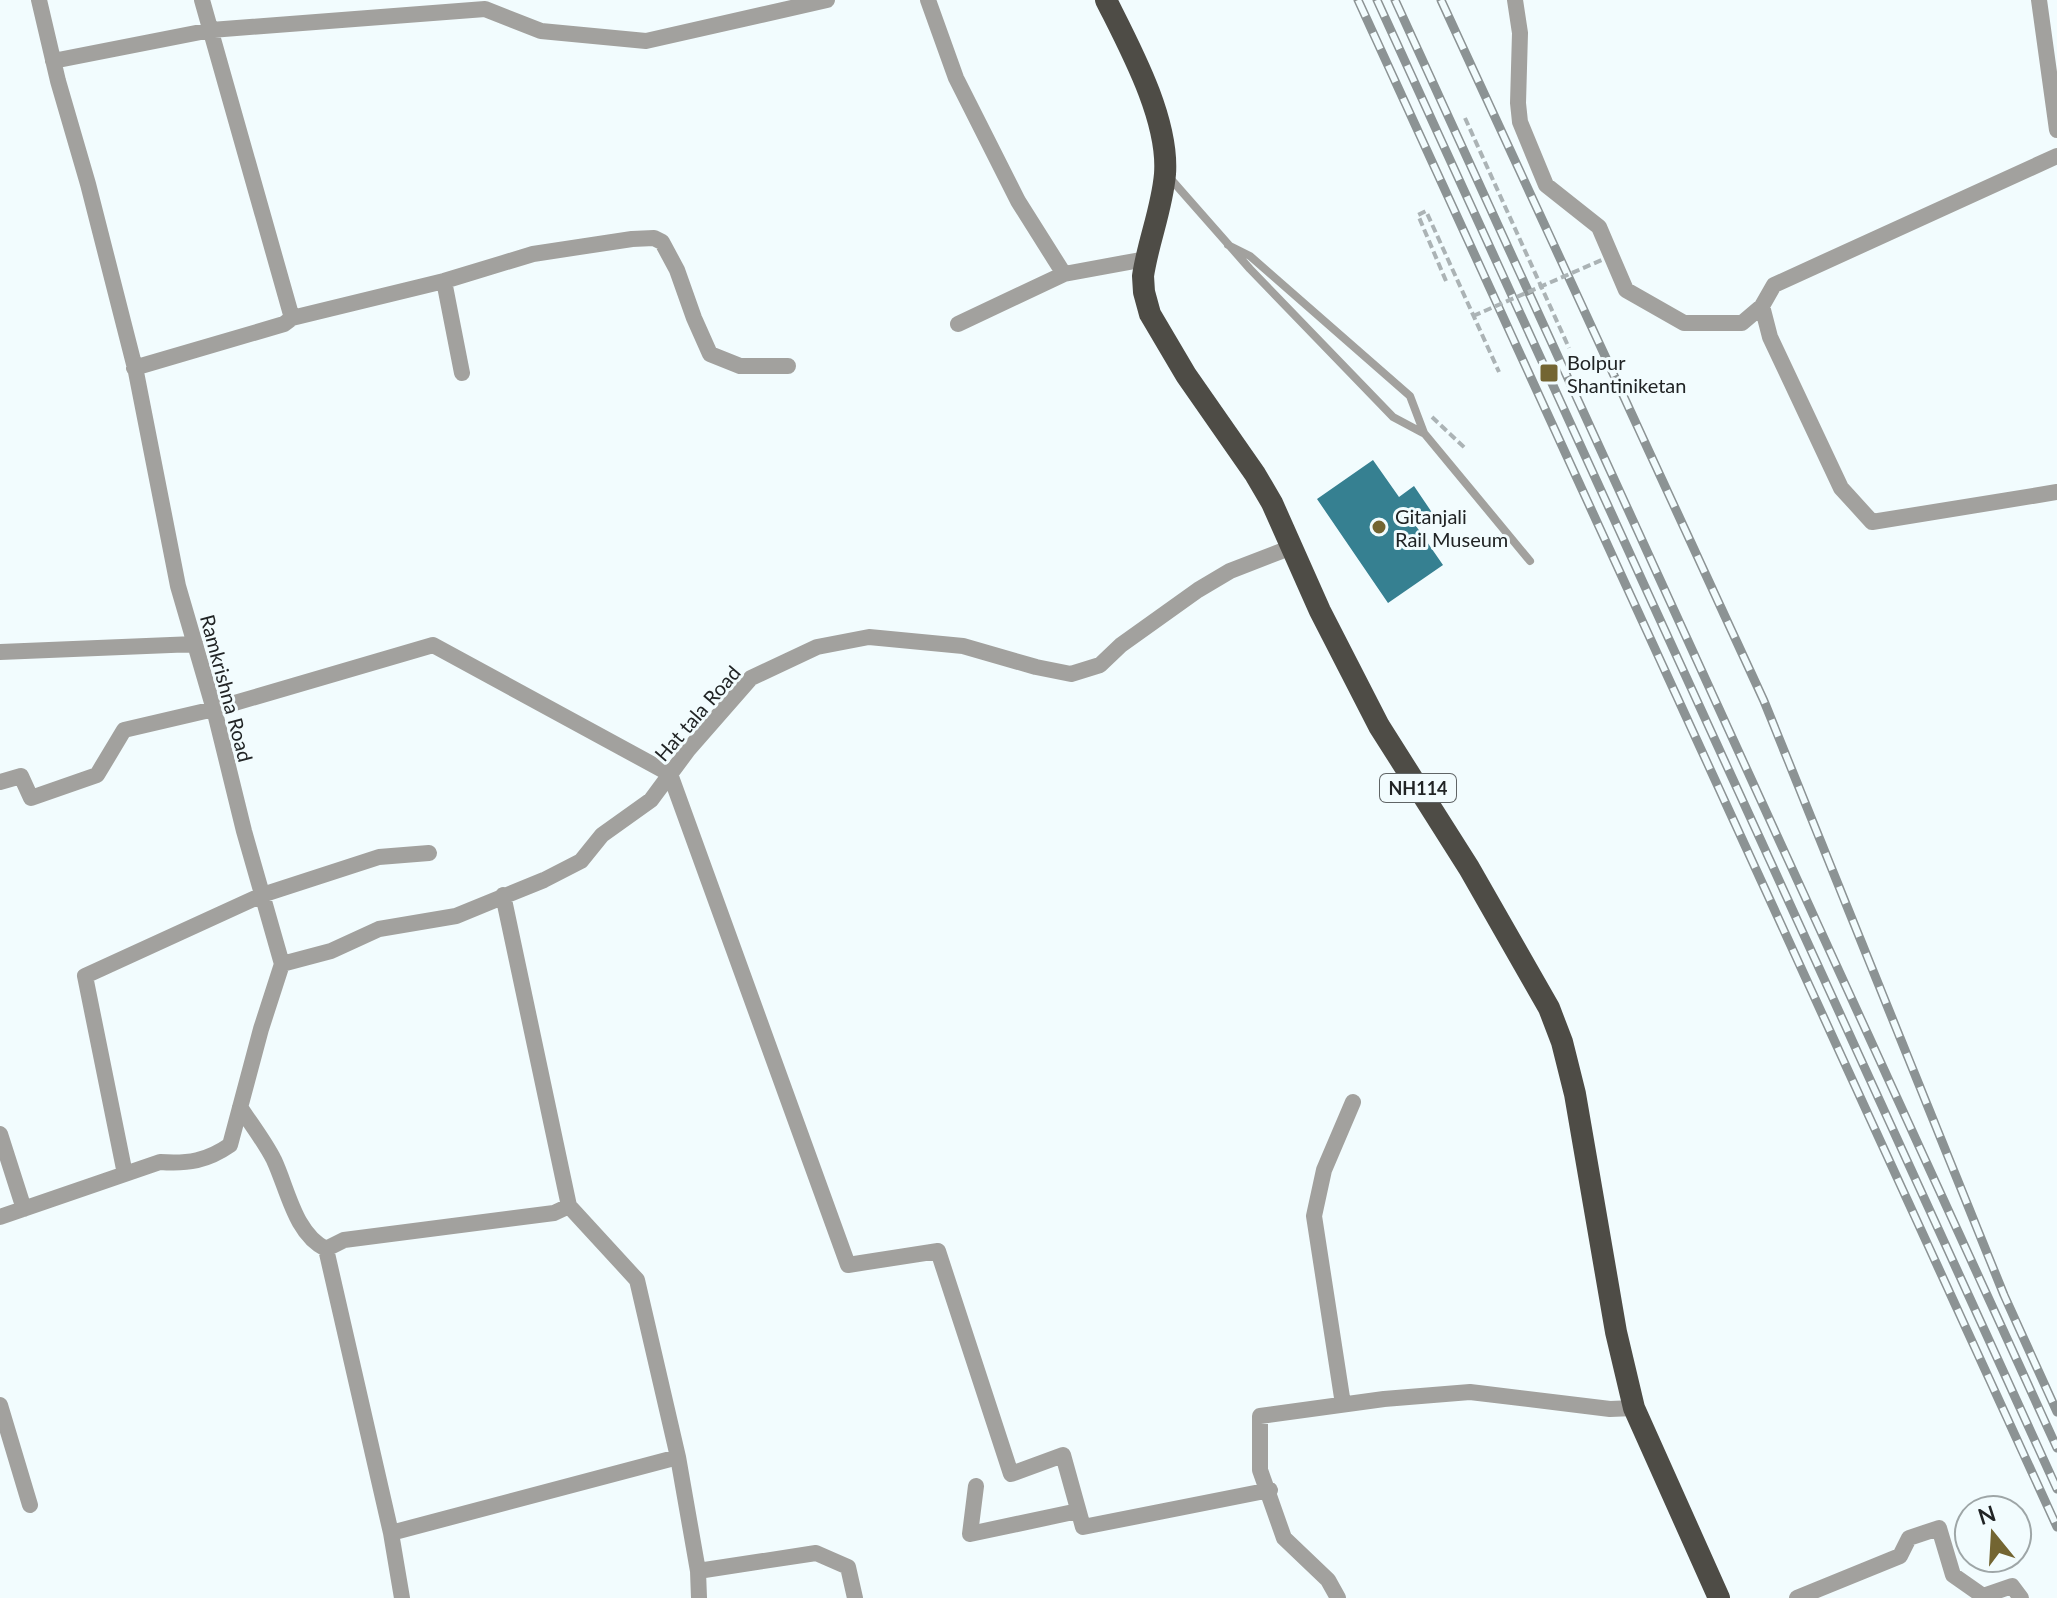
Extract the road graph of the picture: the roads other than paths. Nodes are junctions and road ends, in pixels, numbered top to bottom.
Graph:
1 (39, 0) edge
2 (202, 0) edge
3 (827, 0) edge
4 (928, 0) edge
5 (1106, 0) edge
6 (1515, 0) edge
7 (2039, 0) edge
8 (211, 30) junction
9 (53, 61) junction
10 (2057, 130) edge
11 (2057, 156) edge
12 (1165, 173) junction
13 (1228, 245) junction
14 (1146, 259) junction
15 (1064, 274) junction
16 (444, 281) junction
17 (1762, 306) junction
18 (292, 318) junction
19 (958, 324) dead end
20 (788, 366) dead end
21 (134, 368) junction
22 (462, 373) dead end
23 (1424, 433) junction
24 (2057, 492) edge
25 (1292, 547) junction
26 (1530, 561) dead end
27 (195, 644) junction
28 (0, 652) edge
29 (214, 709) junction
30 (670, 774) junction
31 (0, 782) edge
32 (429, 853) dead end
33 (262, 895) junction
34 (503, 895) junction
35 (282, 964) junction
36 (1353, 1102) dead end
37 (240, 1107) junction
38 (0, 1134) edge
39 (125, 1174) junction
40 (569, 1206) junction
41 (24, 1209) junction
42 (0, 1217) edge
43 (326, 1249) junction
44 (1343, 1404) junction
45 (0, 1405) edge
46 (1634, 1408) junction
47 (678, 1457) junction
48 (976, 1486) dead end
49 (1269, 1490) junction
50 (30, 1505) dead end
51 (1078, 1511) junction
52 (391, 1533) junction
53 (698, 1571) junction
54 (402, 1598) edge
55 (699, 1598) edge
56 (855, 1598) edge
57 (1338, 1598) edge
58 (1719, 1598) edge
59 (1797, 1598) edge
60 (2021, 1598) edge

1 - 9 street, Ramkrishna Road
2 - 8 street
3 - 8 street
4 - 15 street
5 - 12 highway, NH114
6 - 17 street
7 - 10 street
8 - 9 street
8 - 18 street
9 - 21 street, Ramkrishna Road
11 - 17 street
12 - 13 lane
12 - 14 highway, NH114
13 - 23 lane
13 - 23 lane
14 - 15 street
14 - 25 highway, NH114
15 - 19 street
16 - 18 street
16 - 20 street
16 - 22 street
17 - 24 street
18 - 21 street
21 - 27 street, Ramkrishna Road
23 - 26 lane
25 - 30 street, Hat tala Road
25 - 46 highway, NH114
27 - 28 street
27 - 29 street, Ramkrishna Road
29 - 30 street
29 - 31 street
29 - 33 street, Ramkrishna Road
30 - 34 street, Hat tala Road
30 - 51 street
32 - 33 street
33 - 35 street, Ramkrishna Road
33 - 39 street
34 - 35 street, Hat tala Road
34 - 40 street
35 - 37 street
36 - 44 street
37 - 39 street
37 - 43 street
38 - 41 street
39 - 41 street
40 - 43 street
40 - 47 street
41 - 42 street
43 - 52 street
44 - 46 street
44 - 49 street
45 - 50 street
46 - 58 highway, NH114
47 - 52 street
47 - 53 street
48 - 51 street
49 - 51 street
49 - 57 street
52 - 54 street
53 - 55 street
53 - 56 street
59 - 60 street

